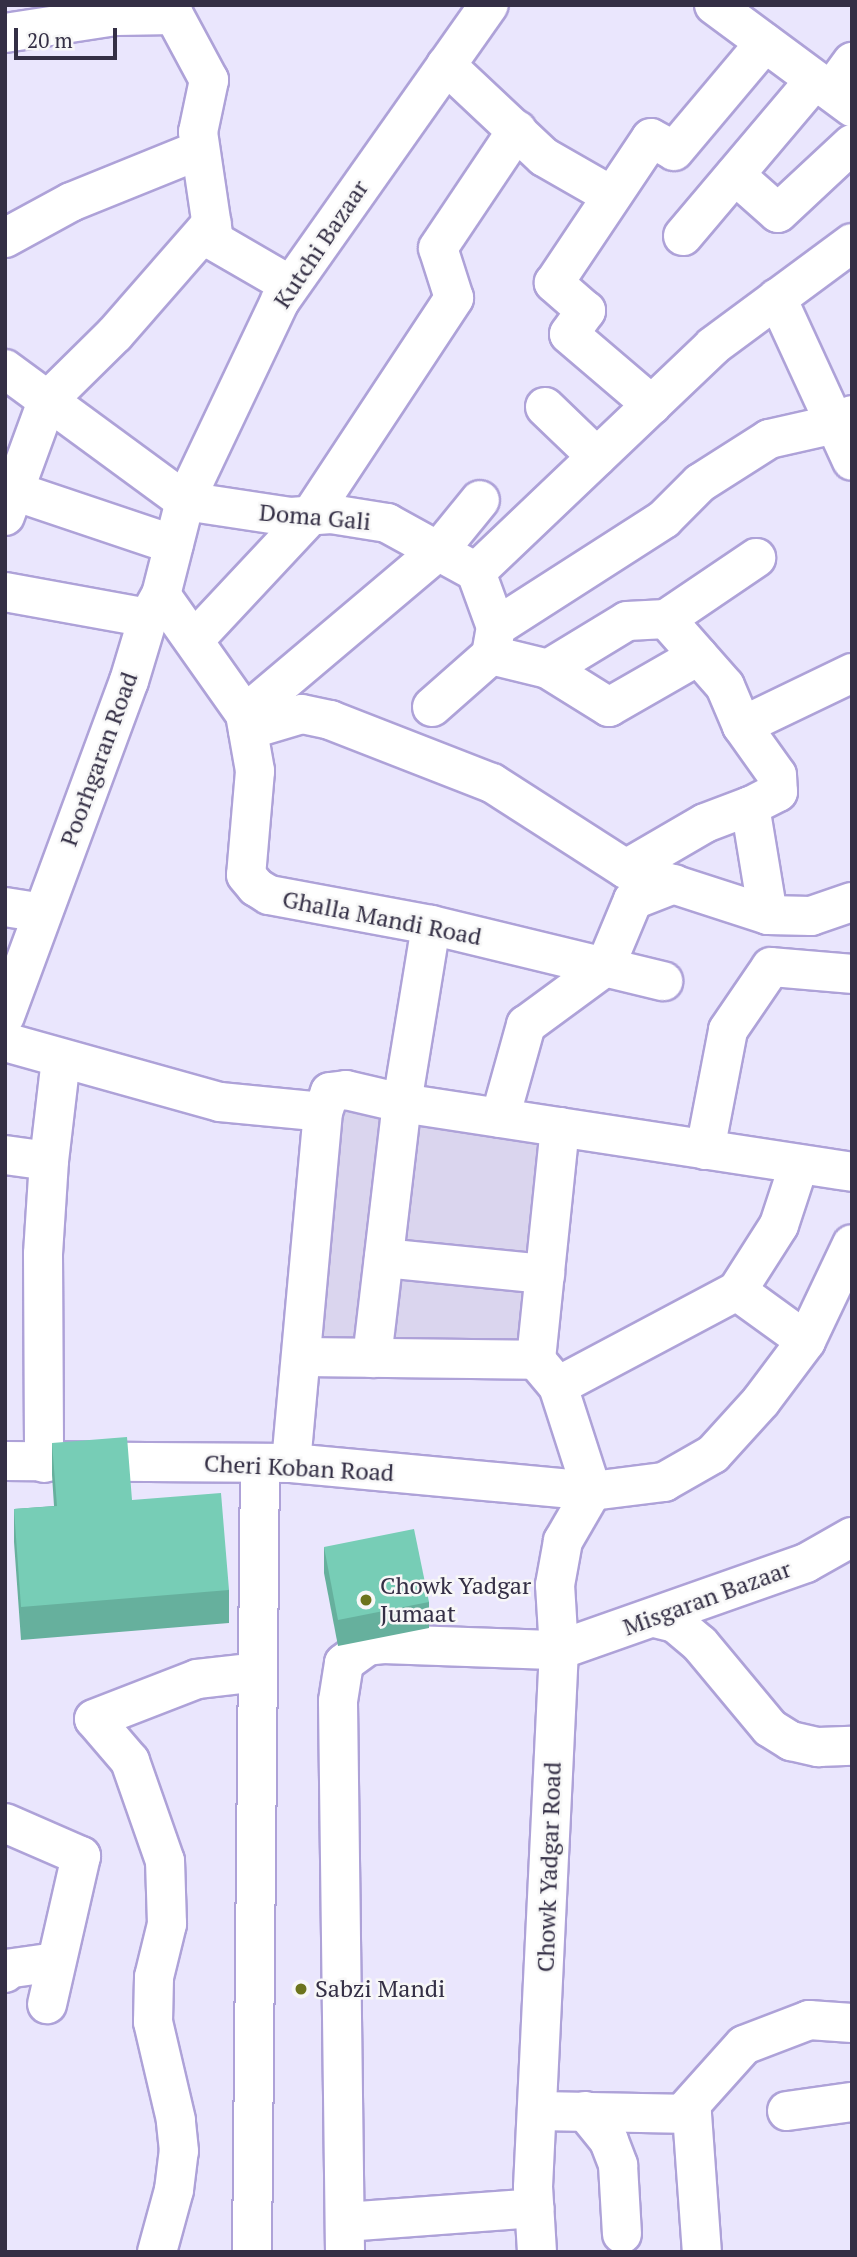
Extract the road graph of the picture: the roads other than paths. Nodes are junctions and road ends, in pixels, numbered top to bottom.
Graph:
1 (489, 5) edge
2 (714, 5) edge
3 (16, 23) edge
4 (765, 43) junction
5 (446, 65) junction
6 (837, 85) edge
7 (517, 130) junction
8 (852, 144) edge
9 (200, 149) junction
10 (735, 175) junction
11 (612, 196) junction
12 (212, 223) junction
13 (683, 236) dead end
14 (5, 238) edge
15 (852, 243) edge
16 (290, 285) junction
17 (778, 298) junction
18 (7, 376) edge
19 (47, 401) junction
20 (652, 405) junction
21 (545, 407) dead end
22 (843, 419) edge
23 (597, 457) junction
24 (852, 461) edge
25 (8, 499) edge
26 (185, 500) junction
27 (480, 500) dead end
28 (311, 515) junction
29 (174, 545) junction
30 (440, 549) junction
31 (756, 558) dead end
32 (476, 572) junction
33 (5, 592) edge
34 (154, 606) junction
35 (666, 619) junction
36 (195, 639) junction
37 (494, 641) junction
38 (698, 656) junction
39 (548, 669) junction
40 (852, 673) edge
41 (432, 707) dead end
42 (247, 722) junction
43 (742, 726) junction
44 (750, 806) junction
45 (626, 869) junction
46 (674, 884) junction
47 (852, 902) edge
48 (5, 907) edge
49 (42, 912) junction
50 (768, 915) junction
51 (431, 925) junction
52 (606, 967) junction
53 (852, 974) edge
54 (663, 981) dead end
55 (5, 1016) edge
56 (5, 1042) edge
57 (61, 1059) junction
58 (402, 1103) junction
59 (323, 1112) junction
60 (500, 1118) junction
61 (560, 1127) junction
62 (705, 1150) junction
63 (5, 1155) edge
64 (49, 1161) junction
65 (799, 1164) junction
66 (852, 1172) edge
67 (851, 1247) edge
68 (384, 1258) junction
69 (545, 1274) junction
70 (737, 1292) junction
71 (806, 1340) junction
72 (302, 1357) junction
73 (372, 1358) junction
74 (547, 1373) junction
75 (5, 1461) edge
76 (44, 1463) junction
77 (276, 1463) junction
78 (592, 1491) junction
79 (852, 1537) edge
80 (655, 1618) junction
81 (559, 1650) junction
82 (258, 1672) junction
83 (852, 1746) edge
84 (5, 1823) edge
85 (56, 1962) junction
86 (5, 1973) edge
87 (47, 2004) dead end
88 (852, 2023) edge
89 (852, 2102) edge
90 (539, 2111) junction
91 (585, 2111) junction
92 (787, 2111) dead end
93 (683, 2113) junction
94 (534, 2208) junction
95 (622, 2234) dead end
96 (345, 2237) edge
97 (157, 2252) edge
98 (252, 2252) edge
99 (537, 2252) edge
100 (702, 2252) edge

1 - 5 street, Kutchi Bazaar
2 - 4 street
3 - 9 street
4 - 6 street
4 - 11 street
5 - 7 street
5 - 16 street, Kutchi Bazaar
6 - 10 street
7 - 11 street
7 - 28 street
8 - 10 street
9 - 12 street
9 - 14 street
10 - 13 street
11 - 20 street
12 - 16 street
12 - 19 street
15 - 17 street
16 - 26 street, Kutchi Bazaar
17 - 20 street
17 - 22 street
18 - 19 street
19 - 25 street
19 - 26 street
20 - 23 street
21 - 23 street
22 - 24 street
22 - 37 street
23 - 32 street
25 - 29 street
26 - 28 street, Doma Gali
26 - 29 street, Poorhgaran Road
27 - 30 street
28 - 30 street, Doma Gali
28 - 36 street
29 - 34 street, Poorhgaran Road
30 - 32 street, Doma Gali
30 - 42 street
31 - 35 street
32 - 37 street
33 - 34 street
34 - 36 street, Ghalla Mandi Road
34 - 49 street, Poorhgaran Road
35 - 38 street
35 - 39 street
36 - 42 street, Ghalla Mandi Road
37 - 39 street
37 - 41 street
38 - 39 street
38 - 43 street
40 - 43 street
42 - 45 street
42 - 51 street, Ghalla Mandi Road
43 - 44 street
44 - 45 street
44 - 50 street
45 - 46 street
46 - 50 street
46 - 52 street
47 - 50 street
48 - 49 street
49 - 55 street, Poorhgaran Road
51 - 52 street, Ghalla Mandi Road
51 - 58 street
52 - 54 street, Ghalla Mandi Road
52 - 60 street
53 - 62 street
56 - 57 street
57 - 59 street
57 - 64 street
58 - 59 street
58 - 60 street
58 - 68 street
59 - 72 street
60 - 61 street
61 - 62 street
61 - 69 street
62 - 65 street
63 - 64 street
64 - 76 street
65 - 66 street
65 - 70 street
67 - 71 street, Cheri Koban Road
68 - 69 street
68 - 73 street
69 - 74 street
70 - 71 street
70 - 74 street
71 - 78 street, Cheri Koban Road
72 - 73 street
72 - 77 street
73 - 74 street
74 - 78 street
75 - 76 street, Cheri Koban Road
76 - 77 street, Cheri Koban Road
77 - 78 street, Cheri Koban Road
77 - 82 street
78 - 81 street, Chowk Yadgar Road
79 - 80 street, Misgaran Bazaar
80 - 81 street, Misgaran Bazaar
80 - 83 street
81 - 90 street, Chowk Yadgar Road
81 - 96 street
82 - 97 street
82 - 98 street
84 - 85 street
85 - 86 street
85 - 87 street
88 - 93 street
89 - 92 street
90 - 91 street
90 - 94 street, Chowk Yadgar Road
91 - 93 street
91 - 95 street
93 - 100 street
94 - 96 street
94 - 99 street, Chowk Yadgar Road

